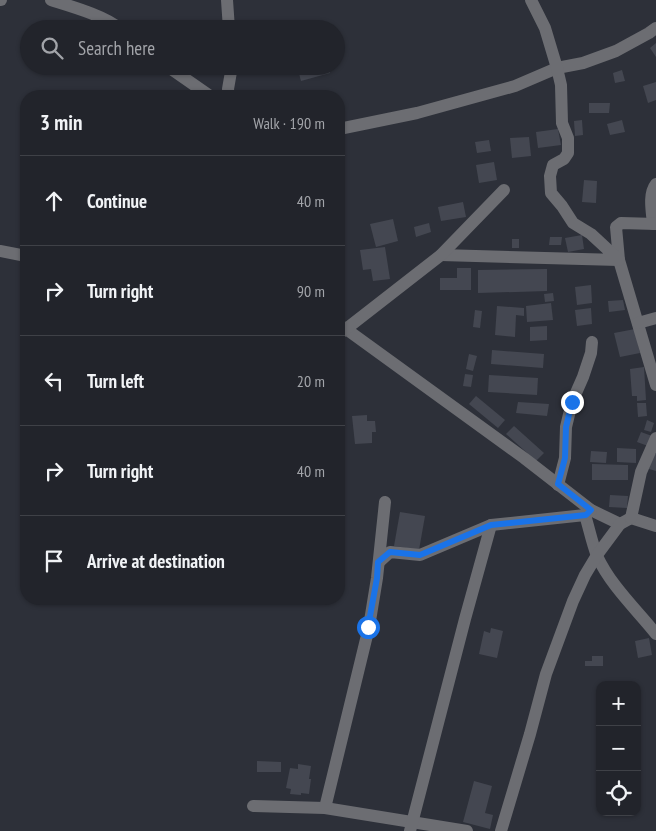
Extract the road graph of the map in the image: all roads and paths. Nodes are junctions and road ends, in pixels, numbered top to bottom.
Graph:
1 (51, 0) edge
2 (227, 0) edge
3 (531, 0) edge
4 (106, 20) edge
5 (228, 20) edge
6 (656, 28) edge
7 (557, 68) junction
8 (180, 75) edge
9 (230, 75) edge
10 (201, 90) edge
11 (228, 90) edge
12 (345, 128) edge
13 (656, 184) edge
14 (504, 190) dead end
15 (654, 224) edge
16 (0, 251) edge
17 (20, 255) edge
18 (441, 255) junction
19 (619, 260) junction
20 (656, 318) edge
21 (638, 323) junction
22 (345, 326) edge
23 (345, 332) edge
24 (592, 342) dead end
25 (656, 385) edge
26 (656, 438) edge
27 (558, 484) junction
28 (385, 502) dead end
29 (588, 512) junction
30 (626, 521) junction
31 (491, 525) junction
32 (656, 526) edge
33 (597, 555) junction
34 (378, 562) junction
35 (656, 634) edge
36 (253, 806) dead end
37 (325, 808) junction
38 (411, 827) edge
39 (467, 831) edge
40 (501, 831) edge

1 - 4 street
2 - 5 street
3 - 7 street
6 - 7 street
7 - 12 street
7 - 19 street
8 - 10 street
9 - 11 street
13 - 15 street
14 - 18 street
15 - 19 street
16 - 17 street
18 - 19 street
18 - 22 street
19 - 21 street
20 - 21 street
21 - 25 street
23 - 27 street
24 - 27 street
26 - 30 street
27 - 29 street
28 - 34 street
29 - 30 street
29 - 31 street
29 - 33 street
30 - 32 street
30 - 33 street
31 - 34 street
31 - 38 street
33 - 35 street
33 - 40 street
34 - 37 street
36 - 37 street
37 - 38 street
38 - 39 street

